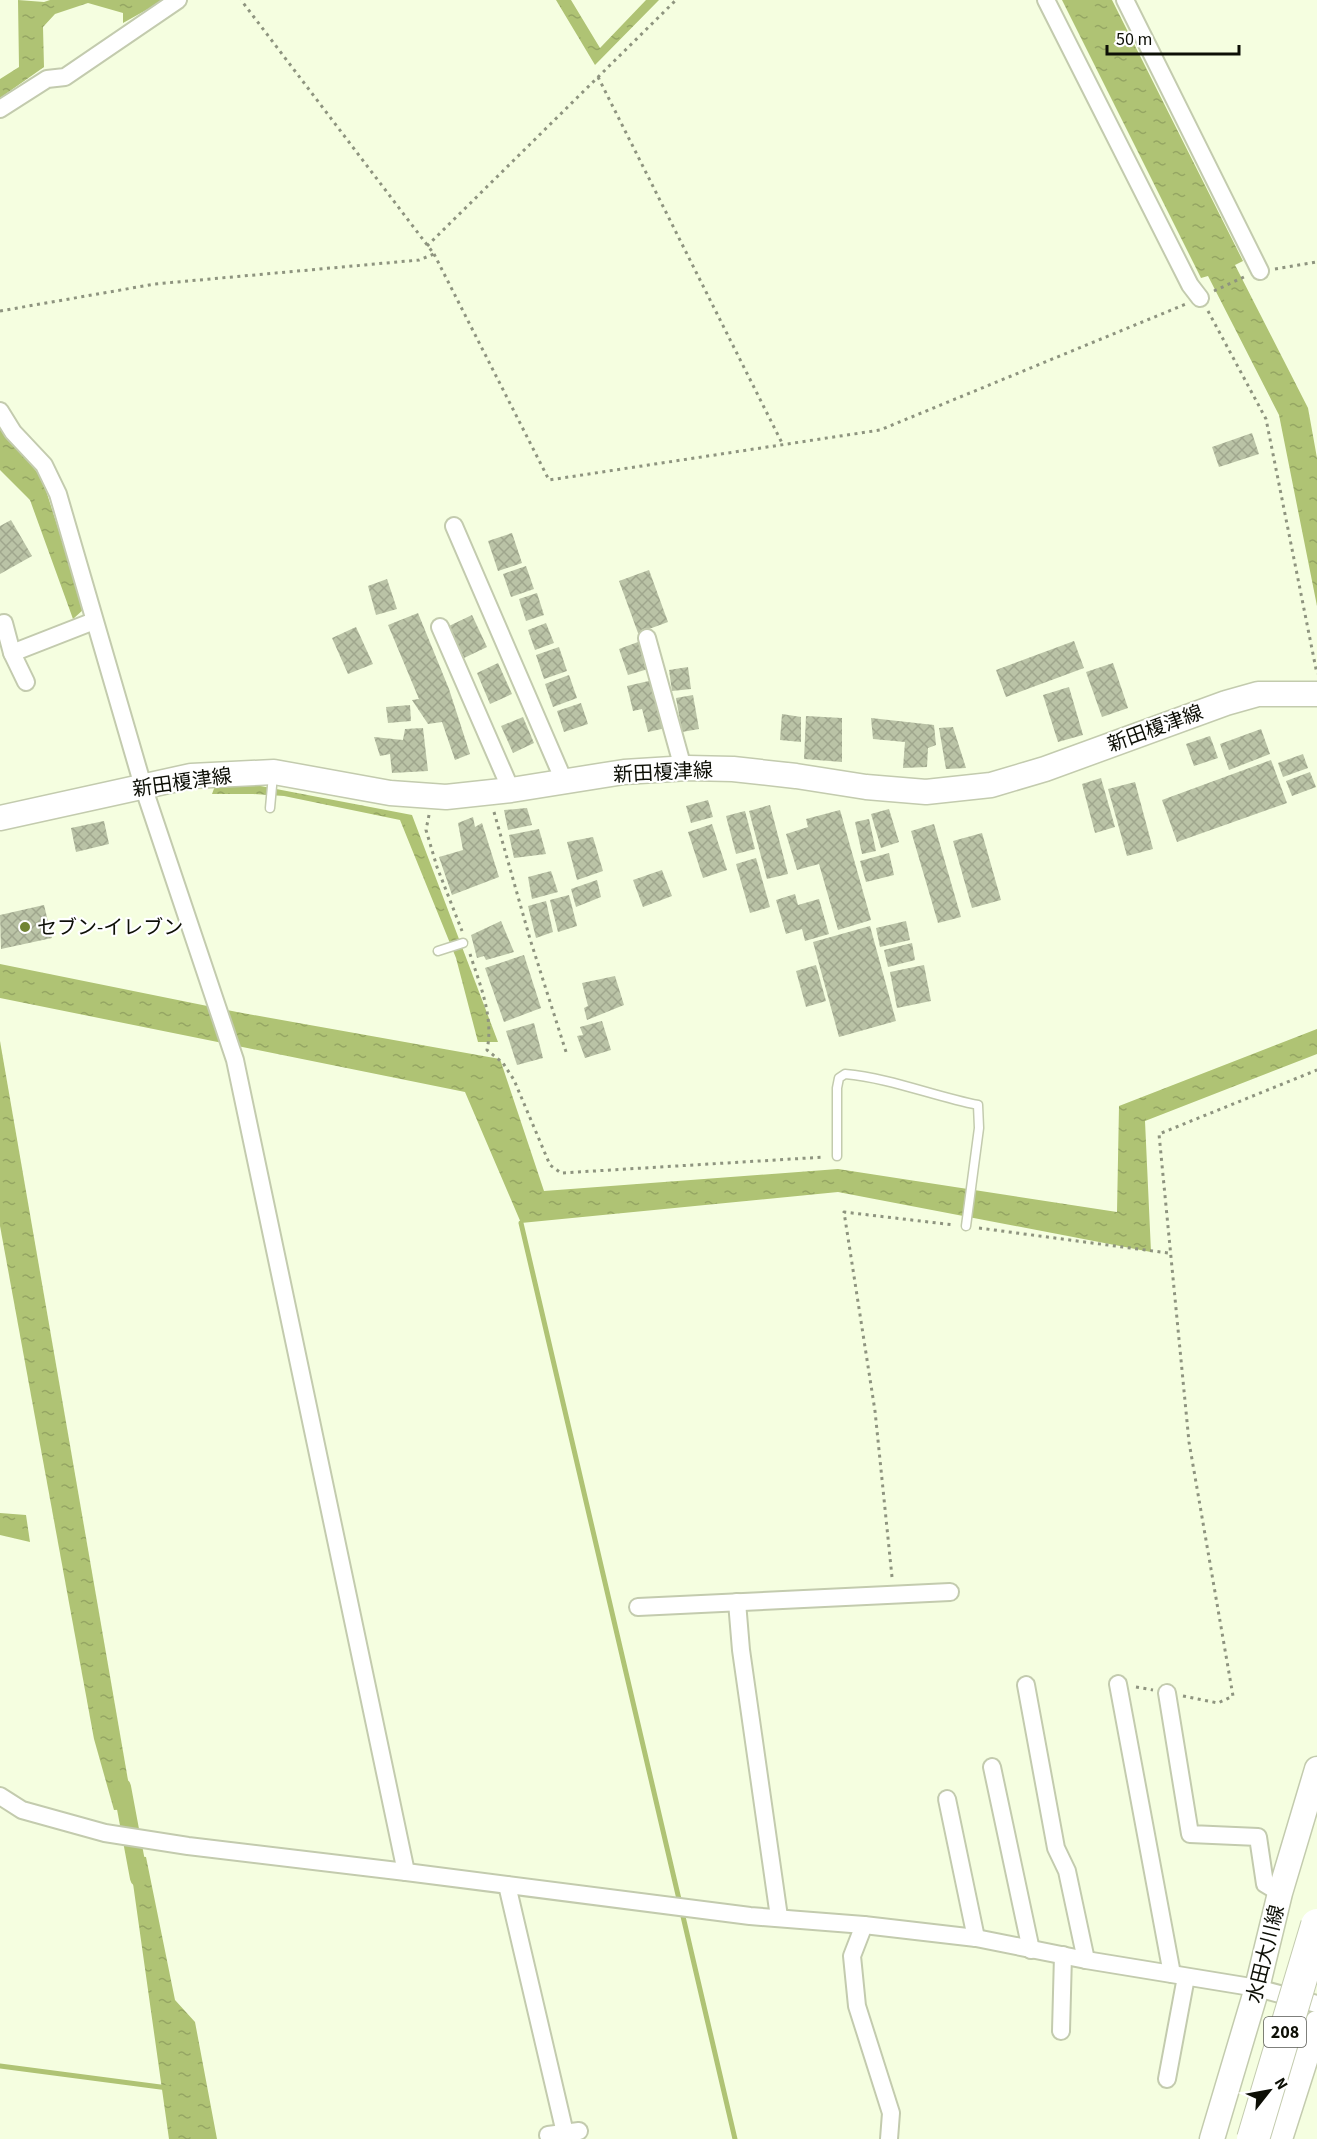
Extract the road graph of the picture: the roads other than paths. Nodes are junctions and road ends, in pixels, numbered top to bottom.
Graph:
1 (178, 0) edge
2 (1046, 0) edge
3 (1125, 0) edge
4 (0, 109) edge
5 (1253, 274) road end
6 (1206, 295) road end
7 (0, 411) edge
8 (454, 525) dead end
9 (94, 621) junction
10 (4, 623) dead end
11 (440, 627) dead end
12 (647, 638) dead end
13 (12, 653) junction
14 (26, 682) dead end
15 (1317, 694) edge
16 (683, 768) junction
17 (274, 772) junction
18 (564, 781) junction
19 (143, 786) junction
20 (500, 791) junction
21 (270, 808) dead end
22 (0, 818) edge
23 (463, 943) dead end
24 (438, 951) dead end
25 (837, 1156) road end
26 (966, 1227) road end
27 (950, 1592) dead end
28 (737, 1602) junction
29 (639, 1607) dead end
30 (1118, 1683) road end
31 (1026, 1685) dead end
32 (1167, 1693) road end
33 (992, 1767) dead end
34 (1317, 1769) edge
35 (0, 1796) edge
36 (947, 1798) dead end
37 (406, 1872) junction
38 (507, 1885) junction
39 (1280, 1893) junction
40 (779, 1917) junction
41 (864, 1925) junction
42 (1317, 1925) edge
43 (976, 1938) junction
44 (1031, 1950) junction
45 (1063, 1955) junction
46 (1086, 1960) junction
47 (1317, 1962) edge
48 (1179, 1976) junction
49 (1257, 1988) junction
50 (1317, 2004) edge
51 (1317, 2023) edge
52 (1061, 2031) dead end
53 (1167, 2079) dead end
54 (548, 2135) dead end
55 (889, 2139) edge
56 (1212, 2139) edge
57 (1253, 2139) edge
58 (1264, 2139) edge
59 (1280, 2139) edge

1 - 4 street
2 - 6 street
3 - 5 street
7 - 9 street
8 - 18 street
9 - 13 street
9 - 19 street
10 - 13 street
11 - 20 street
12 - 16 street
13 - 14 street
15 - 16 main road, 新田榎津線
16 - 18 main road, 新田榎津線
17 - 19 main road, 新田榎津線
17 - 20 main road, 新田榎津線
17 - 21 lane
18 - 20 main road, 新田榎津線
19 - 22 main road, 新田榎津線
19 - 37 street
23 - 24 lane
25 - 26 lane
27 - 28 street
28 - 29 street
28 - 40 street
30 - 48 street
31 - 46 street
32 - 39 street
33 - 44 street
34 - 39 main road, 水田大川線
35 - 37 street
36 - 43 street
37 - 38 street
38 - 40 street
38 - 54 street
39 - 49 main road, 水田大川線
40 - 41 street
41 - 43 street
41 - 55 street
42 - 57 highway, 208, bridge
43 - 44 street
44 - 45 street
45 - 46 street
45 - 52 street
46 - 48 street
47 - 58 highway, 208
48 - 49 street
48 - 53 street
49 - 50 street
49 - 56 main road, 水田大川線
51 - 59 main road

